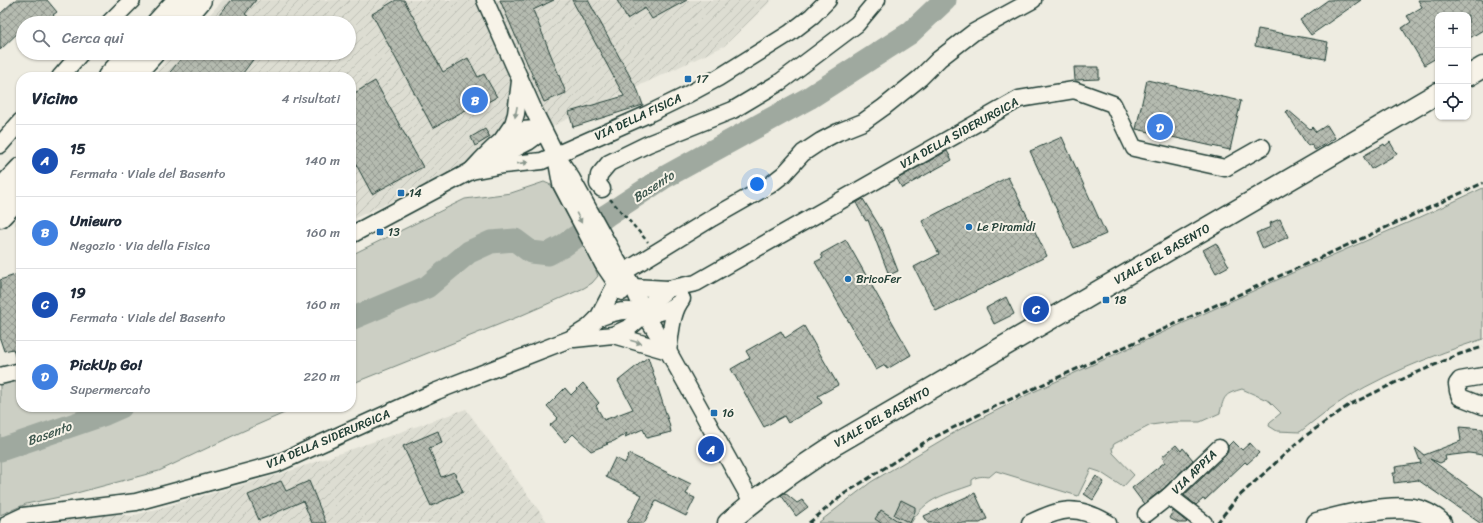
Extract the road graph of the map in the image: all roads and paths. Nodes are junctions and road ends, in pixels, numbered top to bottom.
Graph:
1 (132, 0) edge
2 (179, 0) edge
3 (200, 0) edge
4 (485, 0) edge
5 (828, 0) edge
6 (878, 0) edge
7 (1034, 0) edge
8 (116, 16) edge
9 (164, 16) edge
10 (186, 16) edge
11 (74, 60) edge
12 (125, 60) edge
13 (147, 60) edge
14 (1483, 67) edge
15 (64, 72) edge
16 (114, 72) edge
17 (136, 72) edge
18 (1471, 74) edge
19 (520, 80) junction
20 (1435, 95) edge
21 (16, 127) edge
22 (543, 130) junction
23 (502, 140) junction
24 (0, 145) edge
25 (1262, 147) dead end
26 (556, 155) junction
27 (471, 171) junction
28 (16, 174) edge
29 (602, 189) joint
30 (0, 191) edge
31 (16, 199) edge
32 (0, 216) edge
33 (356, 232) edge
34 (649, 243) dead end
35 (620, 278) junction
36 (696, 283) junction
37 (633, 287) junction
38 (668, 289) junction
39 (679, 303) junction
40 (645, 314) junction
41 (598, 318) junction
42 (614, 335) junction
43 (570, 339) junction
44 (668, 351) junction
45 (16, 372) edge
46 (0, 376) edge
47 (1483, 376) edge
48 (1483, 406) edge
49 (1219, 448) dead end
50 (1169, 496) junction
51 (752, 502) junction
52 (1146, 514) dead end
53 (1203, 522) edge
54 (8, 523) edge
55 (728, 523) edge
56 (1030, 523) edge
57 (1108, 523) edge
58 (1317, 523) edge
59 (1441, 523) edge

1 - 8 street
2 - 9 highway
3 - 10 highway
4 - 19 street
5 - 26 street, VIA DELLA FISICA
6 - 29 street
7 - 35 street
11 - 15 street
12 - 16 highway
13 - 17 highway
14 - 18 main road
19 - 22 street
19 -> 23 street
20 - 51 main road, VIALE DEL BASENTO
21 - 24 street
22 - 23 street, VIA DELLA FISICA
22 - 26 street
22 - 27 street
23 - 27 street, VIA DELLA FISICA
25 - 36 street, VIA DELLA SIDERURGICA
27 -> 26 street, VIA DELLA FISICA
26 - 35 street
27 - 33 street, VIA DELLA FISICA
28 - 30 highway
29 - 34 path
31 - 32 highway
35 - 37 street
35 - 40 street
35 - 41 street, VIA DELLA SIDERURGICA
36 - 38 street, VIA DELLA SIDERURGICA
36 - 39 street, VIA DELLA SIDERURGICA
37 - 38 street, VIA DELLA SIDERURGICA
37 - 40 street
38 - 40 street, VIA DELLA SIDERURGICA
39 - 40 street, VIA DELLA SIDERURGICA
39 - 44 street, VIA DELLA SIDERURGICA
40 - 41 street, VIA DELLA SIDERURGICA
40 - 42 street, VIA DELLA SIDERURGICA
40 - 44 street
41 - 43 street, VIA DELLA SIDERURGICA
42 - 43 street, VIA DELLA SIDERURGICA
42 -> 44 street, VIA DELLA SIDERURGICA
43 - 54 street, VIA DELLA SIDERURGICA
44 - 51 street
45 - 46 street
47 - 48 street
49 - 50 street, VIA APPIA
50 - 52 street, VIA APPIA
50 - 53 street, VIA APPIA
51 - 55 main road, VIALE DEL BASENTO
56 - 57 street
58 - 59 main road

